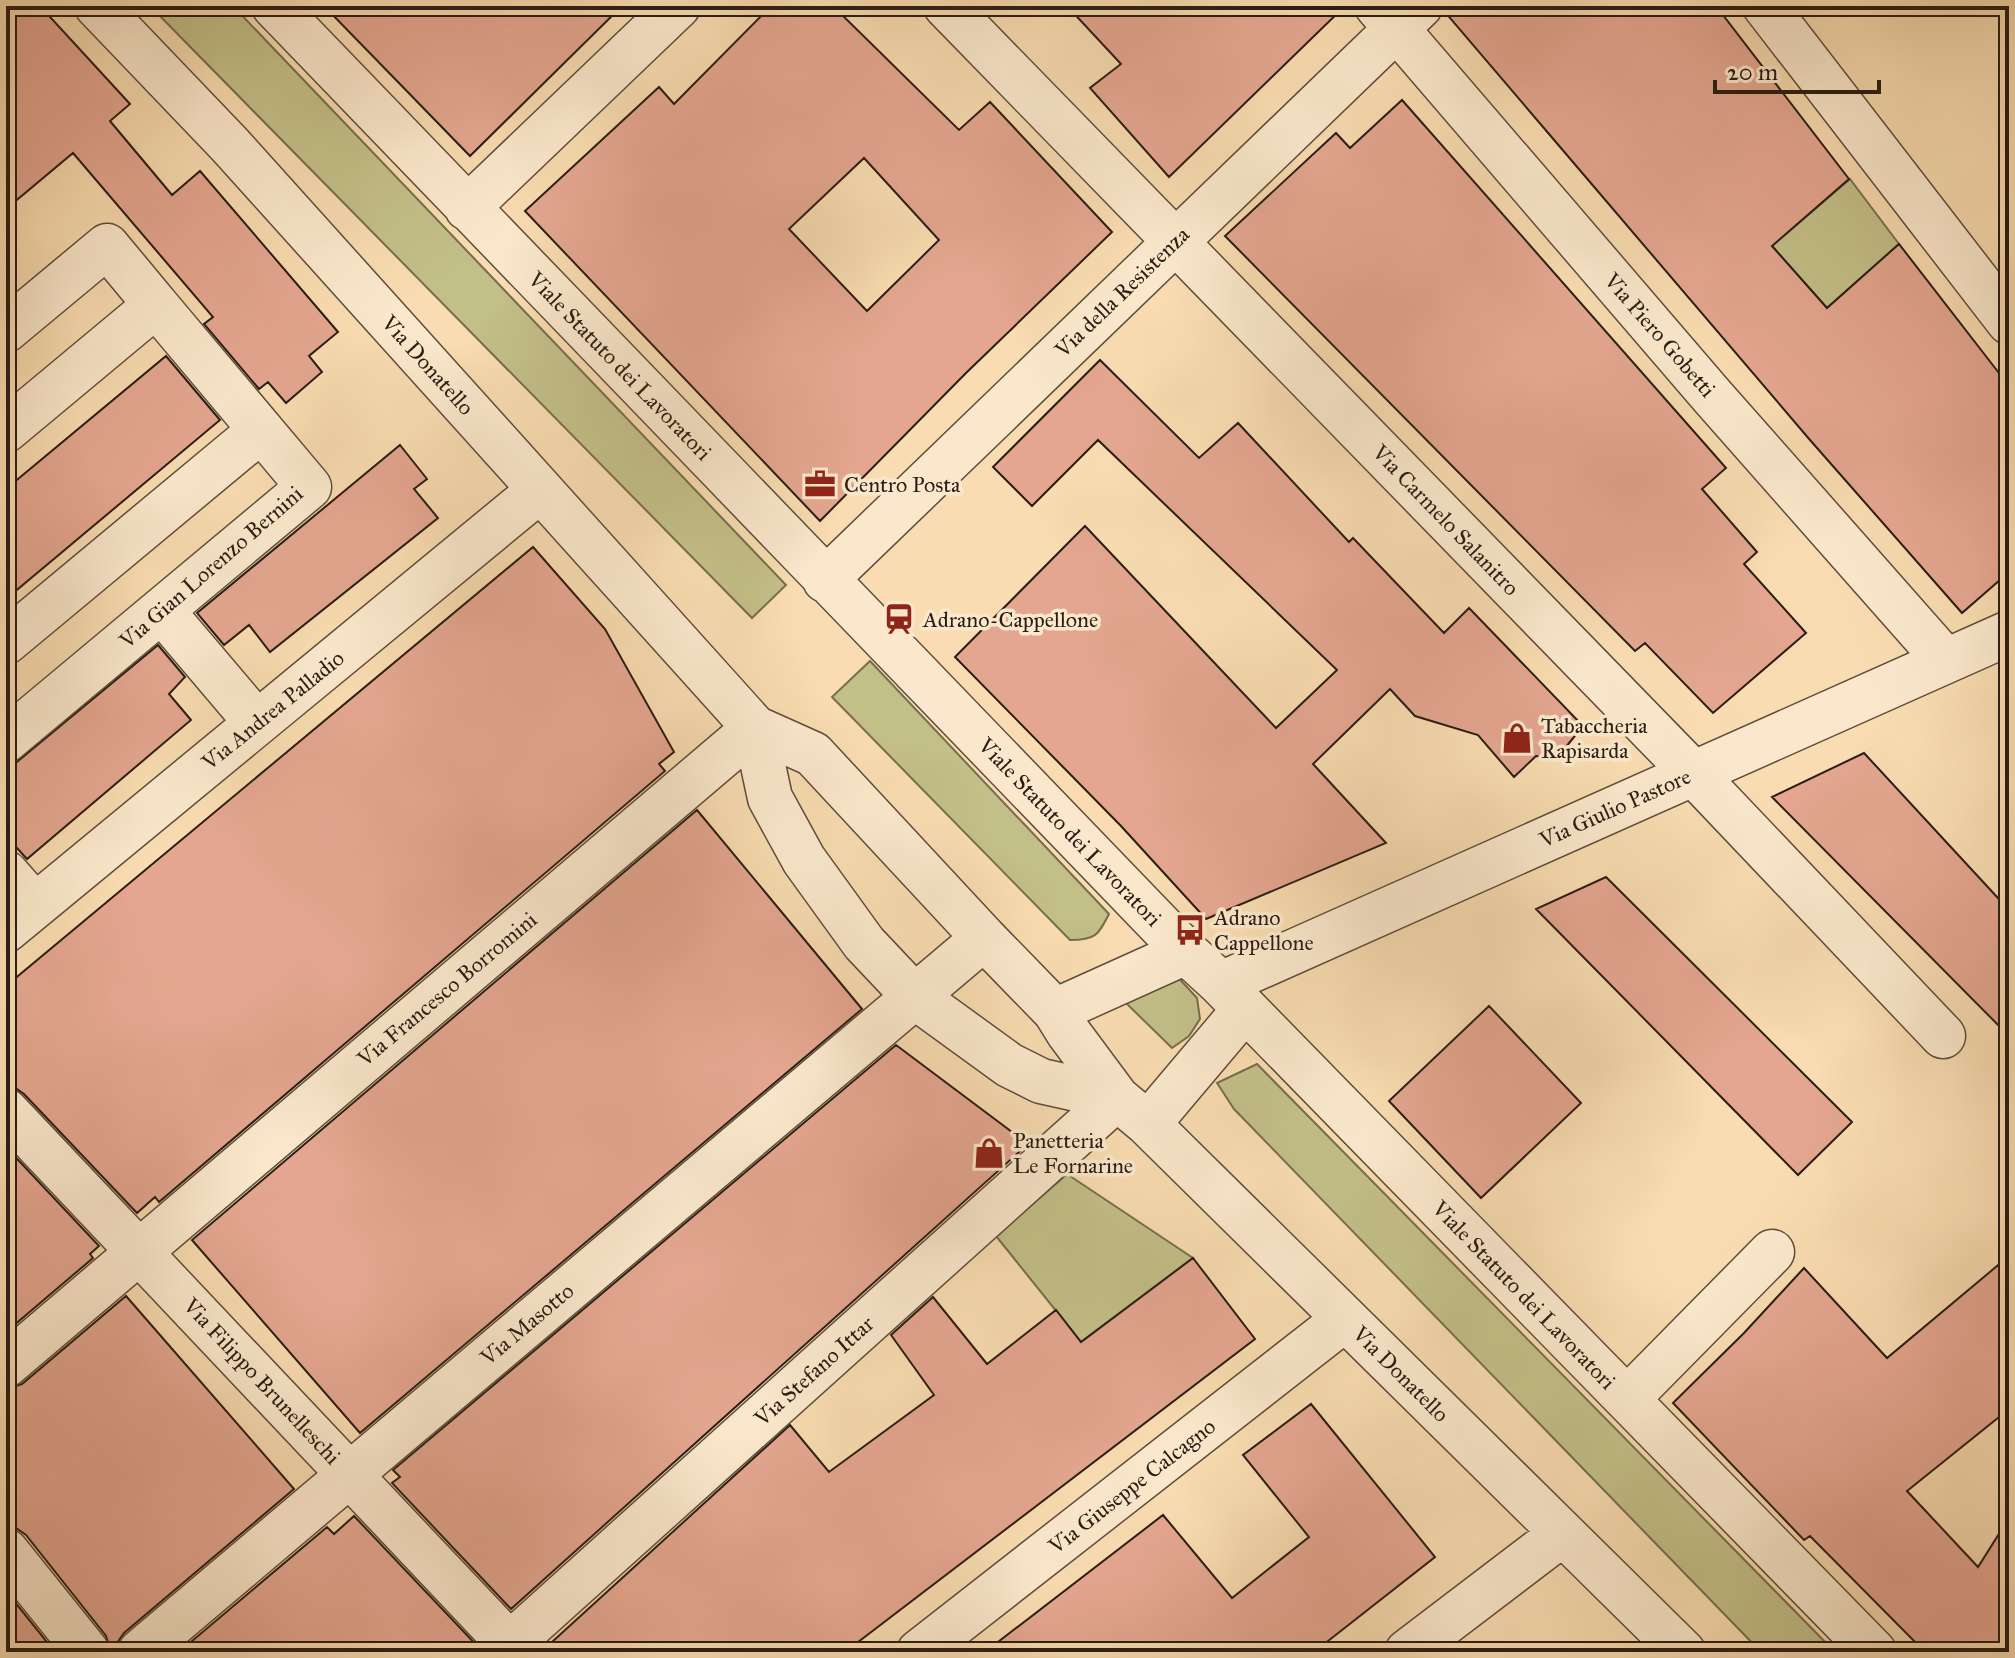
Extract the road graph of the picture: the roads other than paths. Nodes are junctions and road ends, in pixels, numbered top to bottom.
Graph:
1 (97, 6) edge
2 (274, 6) edge
3 (678, 6) edge
4 (946, 6) edge
5 (1765, 6) edge
6 (1398, 14) edge
7 (467, 208) junction
8 (1174, 242) junction
9 (156, 305) junction
10 (2009, 322) edge
11 (6, 330) edge
12 (6, 430) edge
13 (261, 430) junction
14 (540, 490) junction
15 (825, 580) junction
16 (162, 611) junction
17 (2009, 633) edge
18 (6, 642) edge
19 (1946, 661) junction
20 (257, 723) junction
21 (755, 728) junction
22 (6, 740) edge
23 (1693, 773) junction
24 (6, 873) edge
25 (20, 918) edge
26 (984, 938) junction
27 (1186, 952) junction
28 (914, 996) junction
29 (1233, 996) junction
30 (1055, 1011) junction
31 (1943, 1036) dead end
32 (6, 1111) edge
33 (1132, 1111) junction
34 (138, 1250) junction
35 (1772, 1252) dead end
36 (1345, 1319) junction
37 (6, 1365) edge
38 (1627, 1399) junction
39 (350, 1474) junction
40 (1562, 1534) junction
41 (6, 1551) edge
42 (514, 1648) edge
43 (87, 1652) edge
44 (140, 1652) edge
45 (919, 1652) edge
46 (1407, 1652) edge
47 (1683, 1652) edge
48 (1874, 1652) edge

1 - 14 street, Via Donatello
2 - 7 street, Viale Statuto dei Lavoratori
3 - 7 street
4 - 8 street, Via Carmelo Salanitro
5 - 10 street
6 - 8 street, Via della Resistenza
6 - 19 street, Via Piero Gobetti
7 - 15 street, Viale Statuto dei Lavoratori
8 - 15 street, Via della Resistenza
8 - 23 street, Via Carmelo Salanitro
9 - 11 street, Via Gian Lorenzo Bernini
9 - 12 street
9 - 13 street, Via Gian Lorenzo Bernini
13 - 16 street, Via Gian Lorenzo Bernini
13 - 18 street
14 - 20 street, Via Andrea Palladio
14 - 21 street, Via Donatello
15 - 27 street, Viale Statuto dei Lavoratori
16 - 20 street
16 - 22 street, Via Gian Lorenzo Bernini
17 - 19 street, Via Giulio Pastore
19 - 23 street, Via Giulio Pastore
20 - 25 street, Via Andrea Palladio
21 - 26 street, Via Donatello
21 - 28 street
21 - 34 street, Via Francesco Borromini
23 - 29 street, Via Giulio Pastore
23 - 31 street, Via Carmelo Salanitro
24 - 25 street
26 - 28 street, Via Masotto
26 - 30 street, Via Donatello
27 - 29 street, Viale Statuto dei Lavoratori
27 - 30 street
28 - 33 street
28 - 39 street, Via Masotto
29 - 33 street, Via Stefano Ittar
29 - 38 street, Viale Statuto dei Lavoratori
30 - 33 street, Via Donatello
32 - 34 street, Via Filippo Brunelleschi
33 - 36 street, Via Donatello
33 - 42 street, Via Stefano Ittar
34 - 37 street, Via Francesco Borromini
34 - 39 street, Via Filippo Brunelleschi
35 - 38 street
36 - 40 street, Via Donatello
36 - 45 street, Via Giuseppe Calcagno
38 - 48 street, Viale Statuto dei Lavoratori
39 - 42 street, Via Filippo Brunelleschi
39 - 44 street, Via Masotto
40 - 46 street
40 - 47 street, Via Donatello
41 - 43 street

